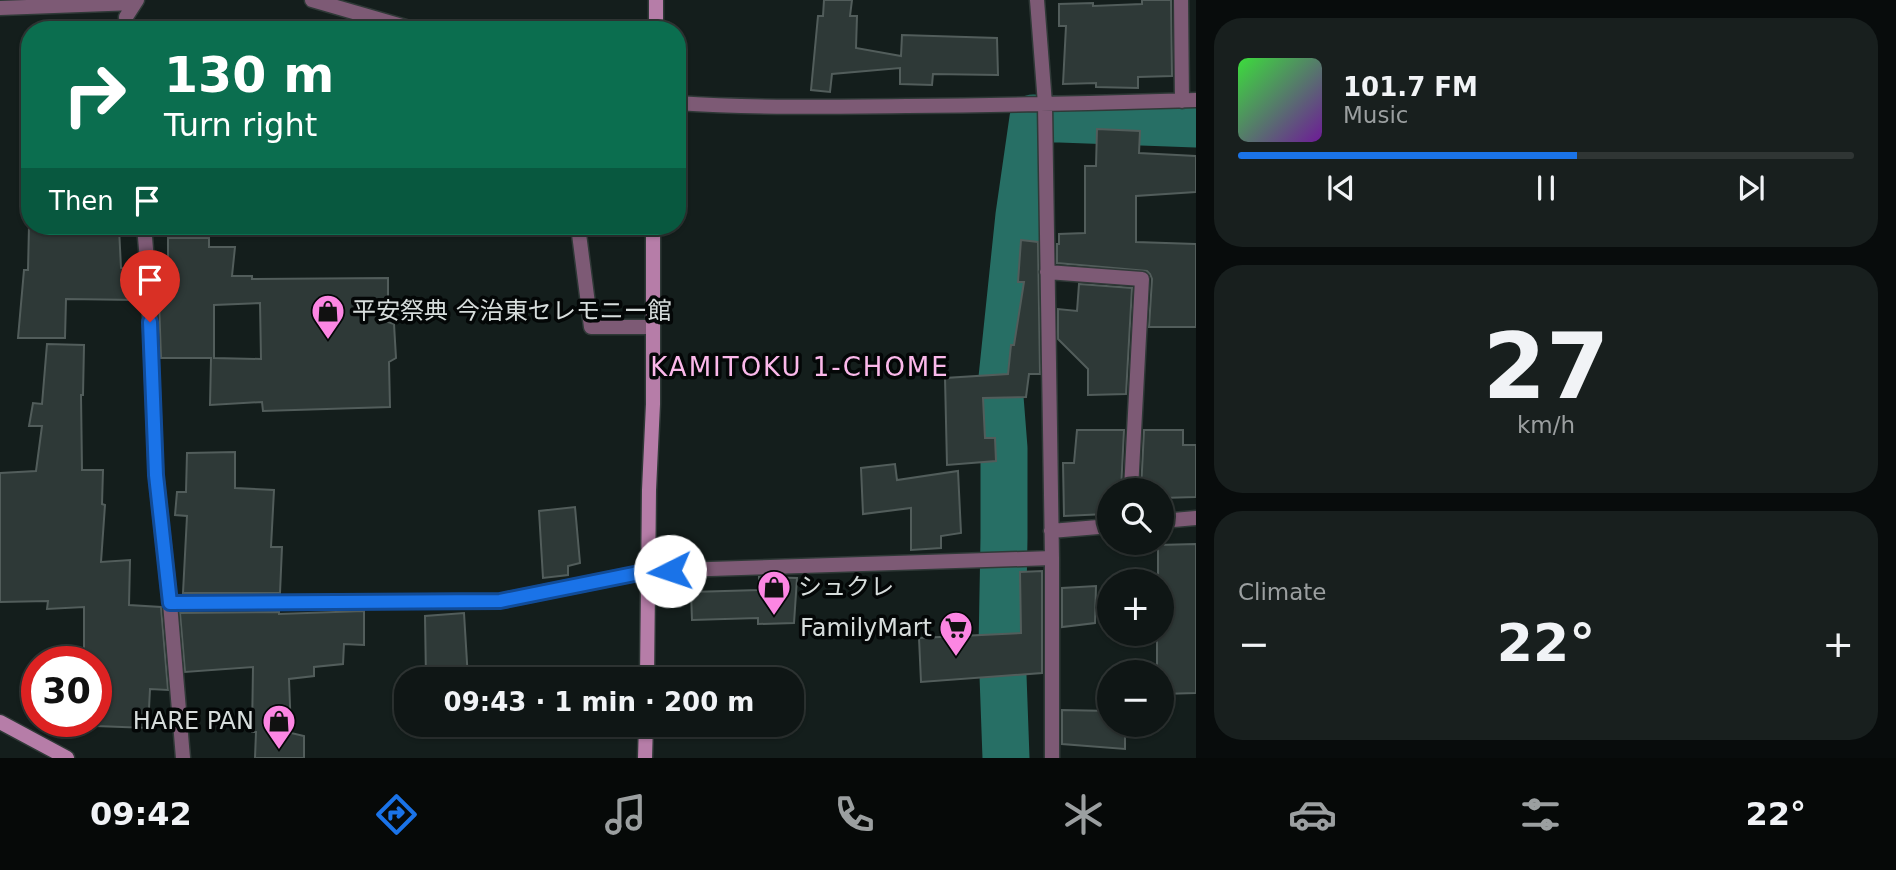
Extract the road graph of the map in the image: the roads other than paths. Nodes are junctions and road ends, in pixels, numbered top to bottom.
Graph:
1 (312, 0) edge
2 (656, 0) edge
3 (1037, 0) edge
4 (1181, 0) edge
5 (136, 2) edge
6 (0, 8) edge
7 (126, 21) edge
8 (385, 21) edge
9 (656, 21) edge
10 (1189, 100) edge
11 (686, 104) edge
12 (1045, 104) junction
13 (145, 235) edge
14 (579, 235) edge
15 (653, 235) edge
16 (1047, 272) junction
17 (652, 327) junction
18 (1132, 478) edge
19 (1196, 518) edge
20 (1174, 520) edge
21 (1097, 527) edge
22 (1051, 531) junction
23 (1052, 558) junction
24 (649, 571) junction
25 (170, 603) junction
26 (647, 667) edge
27 (0, 722) edge
28 (646, 737) edge
29 (67, 758) edge
30 (183, 758) edge
31 (645, 758) edge
32 (1052, 758) edge

1 - 8 street
2 - 9 street
3 - 12 street
4 - 10 street
5 - 6 street
5 - 7 street
10 - 12 street
11 - 12 street
12 - 16 street
13 - 25 street
14 - 17 street
15 - 17 street
16 - 18 street
16 - 22 street
17 - 24 street
19 - 20 street
21 - 22 street
22 - 23 street
23 - 24 street
23 - 32 street
24 - 25 street
24 - 26 street
25 - 30 street
27 - 29 street
28 - 31 street

